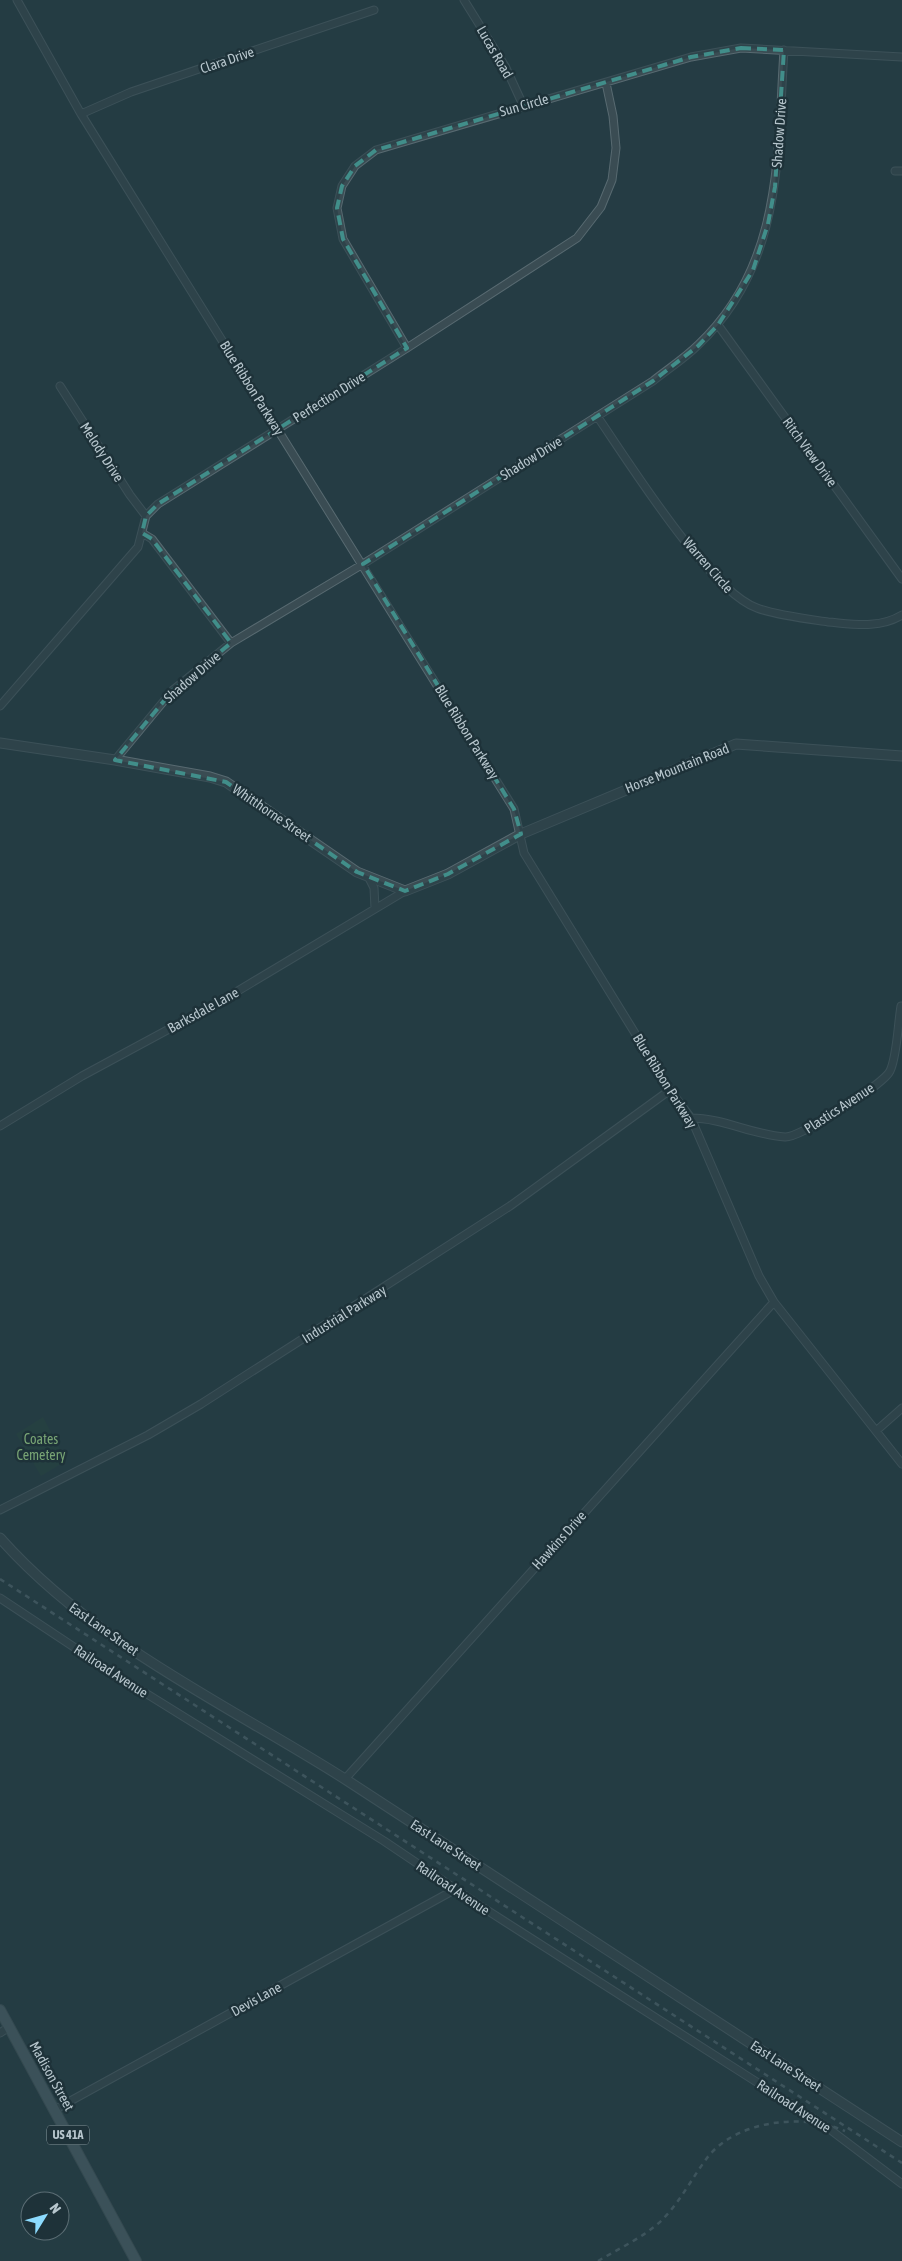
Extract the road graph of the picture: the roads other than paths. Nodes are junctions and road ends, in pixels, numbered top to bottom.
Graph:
1 (18, 0) edge
2 (464, 0) edge
3 (374, 10) dead end
4 (784, 50) junction
5 (902, 57) edge
6 (606, 83) junction
7 (523, 105) junction
8 (82, 114) junction
9 (718, 324) junction
10 (407, 348) junction
11 (60, 386) dead end
12 (597, 416) junction
13 (278, 429) junction
14 (146, 516) junction
15 (142, 533) junction
16 (363, 564) junction
17 (902, 579) edge
18 (902, 615) edge
19 (231, 643) junction
20 (0, 706) edge
21 (0, 743) edge
22 (902, 756) edge
23 (115, 760) junction
24 (521, 834) junction
25 (368, 876) junction
26 (405, 891) junction
27 (375, 908) junction
28 (901, 1006) edge
29 (670, 1090) junction
30 (691, 1118) junction
31 (0, 1126) edge
32 (774, 1302) junction
33 (902, 1408) edge
34 (876, 1431) junction
35 (902, 1464) edge
36 (0, 1510) edge
37 (0, 1538) edge
38 (0, 1598) edge
39 (345, 1779) junction
40 (451, 1887) junction
41 (0, 2010) edge
42 (5, 2030) edge
43 (54, 2110) junction
44 (902, 2142) edge
45 (902, 2184) edge
46 (136, 2261) edge

1 - 8 street, Blue Ribbon Parkway
2 - 7 street, Lucas Road
3 - 8 street, Clara Drive
4 - 5 street, Sun Circle
4 - 6 street, Sun Circle
4 - 9 street, Shadow Drive
6 - 7 street, Sun Circle
6 - 10 street, Perfection Drive
7 - 10 street, Sun Circle
8 - 13 street, Blue Ribbon Parkway
9 - 12 street, Shadow Drive
9 - 17 street, Ritch View Drive
10 - 13 street, Perfection Drive
11 - 14 street, Melody Drive
12 - 16 street, Shadow Drive
12 - 18 street, Warren Circle
13 - 14 street, Perfection Drive
13 - 16 street, Blue Ribbon Parkway
14 - 15 street
15 - 19 street
15 - 20 street
16 - 19 street, Shadow Drive
16 - 24 street, Blue Ribbon Parkway
19 - 23 street, Shadow Drive
21 - 23 street, Whitthorne Street
22 - 24 street, Horse Mountain Road
23 - 25 street, Whitthorne Street
24 - 26 street
24 - 29 street, Blue Ribbon Parkway
25 - 26 street, Whitthorne Street
25 - 27 street
26 - 27 street, Barksdale Lane
27 - 31 street, Barksdale Lane
28 - 30 street, Plastics Avenue
29 - 30 street, Blue Ribbon Parkway
29 - 36 street, Industrial Parkway
30 - 32 street, Blue Ribbon Parkway
32 - 34 street, Blue Ribbon Parkway
32 - 39 street, Hawkins Drive
33 - 34 street
34 - 35 street, Blue Ribbon Parkway
37 - 39 street, East Lane Street
38 - 40 street, Railroad Avenue
39 - 44 street, East Lane Street
40 - 43 street, Devis Lane
40 - 45 street, Railroad Avenue
41 - 42 main road, Madison Street / US 41A
42 - 43 main road, Madison Street / US 41A
43 - 46 main road, Madison Street / US 41A

